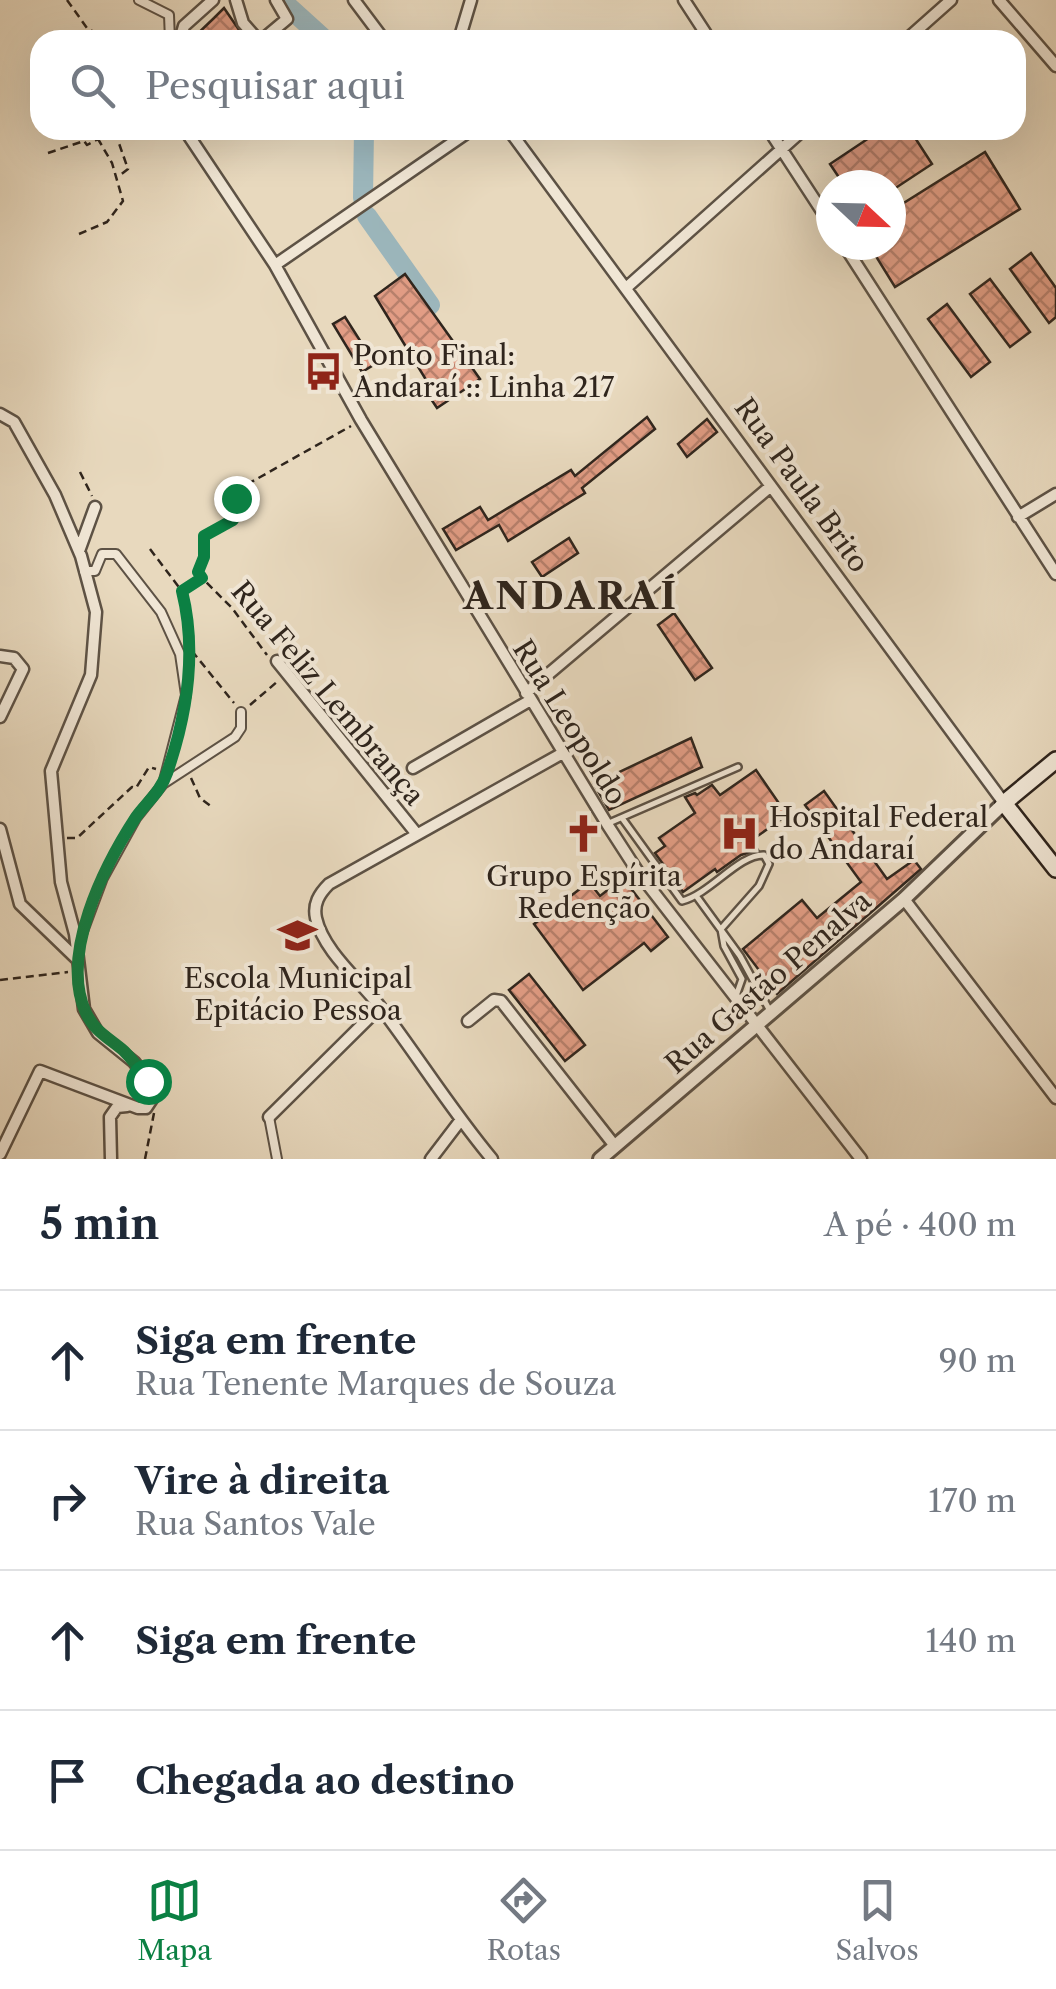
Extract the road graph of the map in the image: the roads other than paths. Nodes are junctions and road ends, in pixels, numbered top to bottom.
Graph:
1 (139, 0) edge
2 (212, 0) edge
3 (236, 0) edge
4 (276, 0) edge
5 (354, 0) edge
6 (471, 0) edge
7 (684, 0) edge
8 (952, 0) edge
9 (999, 0) edge
10 (170, 30) edge
11 (183, 30) edge
12 (250, 30) edge
13 (273, 30) edge
14 (376, 30) edge
15 (462, 30) edge
16 (704, 30) edge
17 (918, 30) edge
18 (1025, 30) edge
19 (1026, 31) edge
20 (1056, 66) edge
21 (195, 140) edge
22 (449, 140) edge
23 (516, 140) edge
24 (776, 140) edge
25 (792, 140) edge
26 (782, 149) junction
27 (816, 202) edge
28 (854, 260) edge
29 (275, 265) junction
30 (626, 288) junction
31 (0, 414) edge
32 (771, 486) junction
33 (1056, 494) edge
34 (95, 507) road end
35 (1018, 516) junction
36 (1056, 547) edge
37 (79, 551) junction
38 (1043, 555) junction
39 (84, 572) junction
40 (1056, 574) edge
41 (0, 656) edge
42 (277, 661) road end
43 (527, 697) junction
44 (242, 712) road end
45 (0, 717) edge
46 (561, 754) junction
47 (1056, 760) edge
48 (738, 767) dead end
49 (413, 768) dead end
50 (163, 784) junction
51 (1004, 803) junction
52 (622, 818) junction
53 (606, 824) junction
54 (0, 829) edge
55 (416, 833) junction
56 (1056, 869) edge
57 (697, 897) junction
58 (904, 900) junction
59 (721, 929) junction
60 (78, 960) junction
61 (736, 996) junction
62 (380, 1007) junction
63 (772, 1013) junction
64 (468, 1021) dead end
65 (758, 1024) junction
66 (1056, 1098) edge
67 (142, 1108) junction
68 (270, 1117) joint
69 (460, 1121) junction
70 (615, 1146) junction
71 (0, 1154) edge
72 (853, 1156) edge
73 (112, 1159) edge
74 (277, 1159) edge
75 (431, 1159) edge
76 (492, 1159) edge
77 (600, 1159) edge

1 - 10 street
2 - 11 street
3 - 12 street
4 - 13 street
5 - 14 street
6 - 15 street
7 - 16 street
8 - 17 street
9 - 18 street
19 - 20 street
21 - 29 street, Rua Leopoldo
22 - 29 street
23 - 30 street, Rua Paula Brito
24 - 26 street
25 - 26 street
26 - 27 street
26 - 30 street
28 - 35 street
29 - 43 street, Rua Leopoldo
30 - 32 street, Rua Paula Brito
31 - 37 street
32 - 43 street
32 - 51 street, Rua Paula Brito
33 - 35 street
34 - 37 street
35 - 38 street
36 - 38 lane
37 - 39 street
38 - 40 street
39 - 50 street
39 - 60 street
41 - 45 street
42 - 55 street, Rua Feliz Lembrança
43 - 46 street, Rua Leopoldo
43 - 49 street
44 - 50 street
46 - 53 street, Rua Leopoldo
46 - 55 street
47 - 51 main road, Rua Gastão Penalva
48 - 52 lane
50 - 60 street
51 - 56 main road, Rua Paula Brito
51 - 58 street, Rua Gastão Penalva
52 - 53 lane
52 - 57 lane
53 - 61 street, Rua Leopoldo
54 - 60 street
55 - 62 street
57 - 59 lane
57 - 59 lane
58 - 63 street, Rua Gastão Penalva
58 - 66 street
59 - 61 lane
59 - 63 lane
60 - 67 street
61 - 65 street, Rua Leopoldo
62 - 68 street
62 - 69 street
63 - 65 street, Rua Gastão Penalva
64 - 70 street
65 - 70 street, Rua Gastão Penalva
65 - 72 street, Rua Leopoldo
67 - 71 street
67 - 73 street
68 - 74 street
69 - 75 street
69 - 76 street
70 - 77 street, Rua Gastão Penalva

